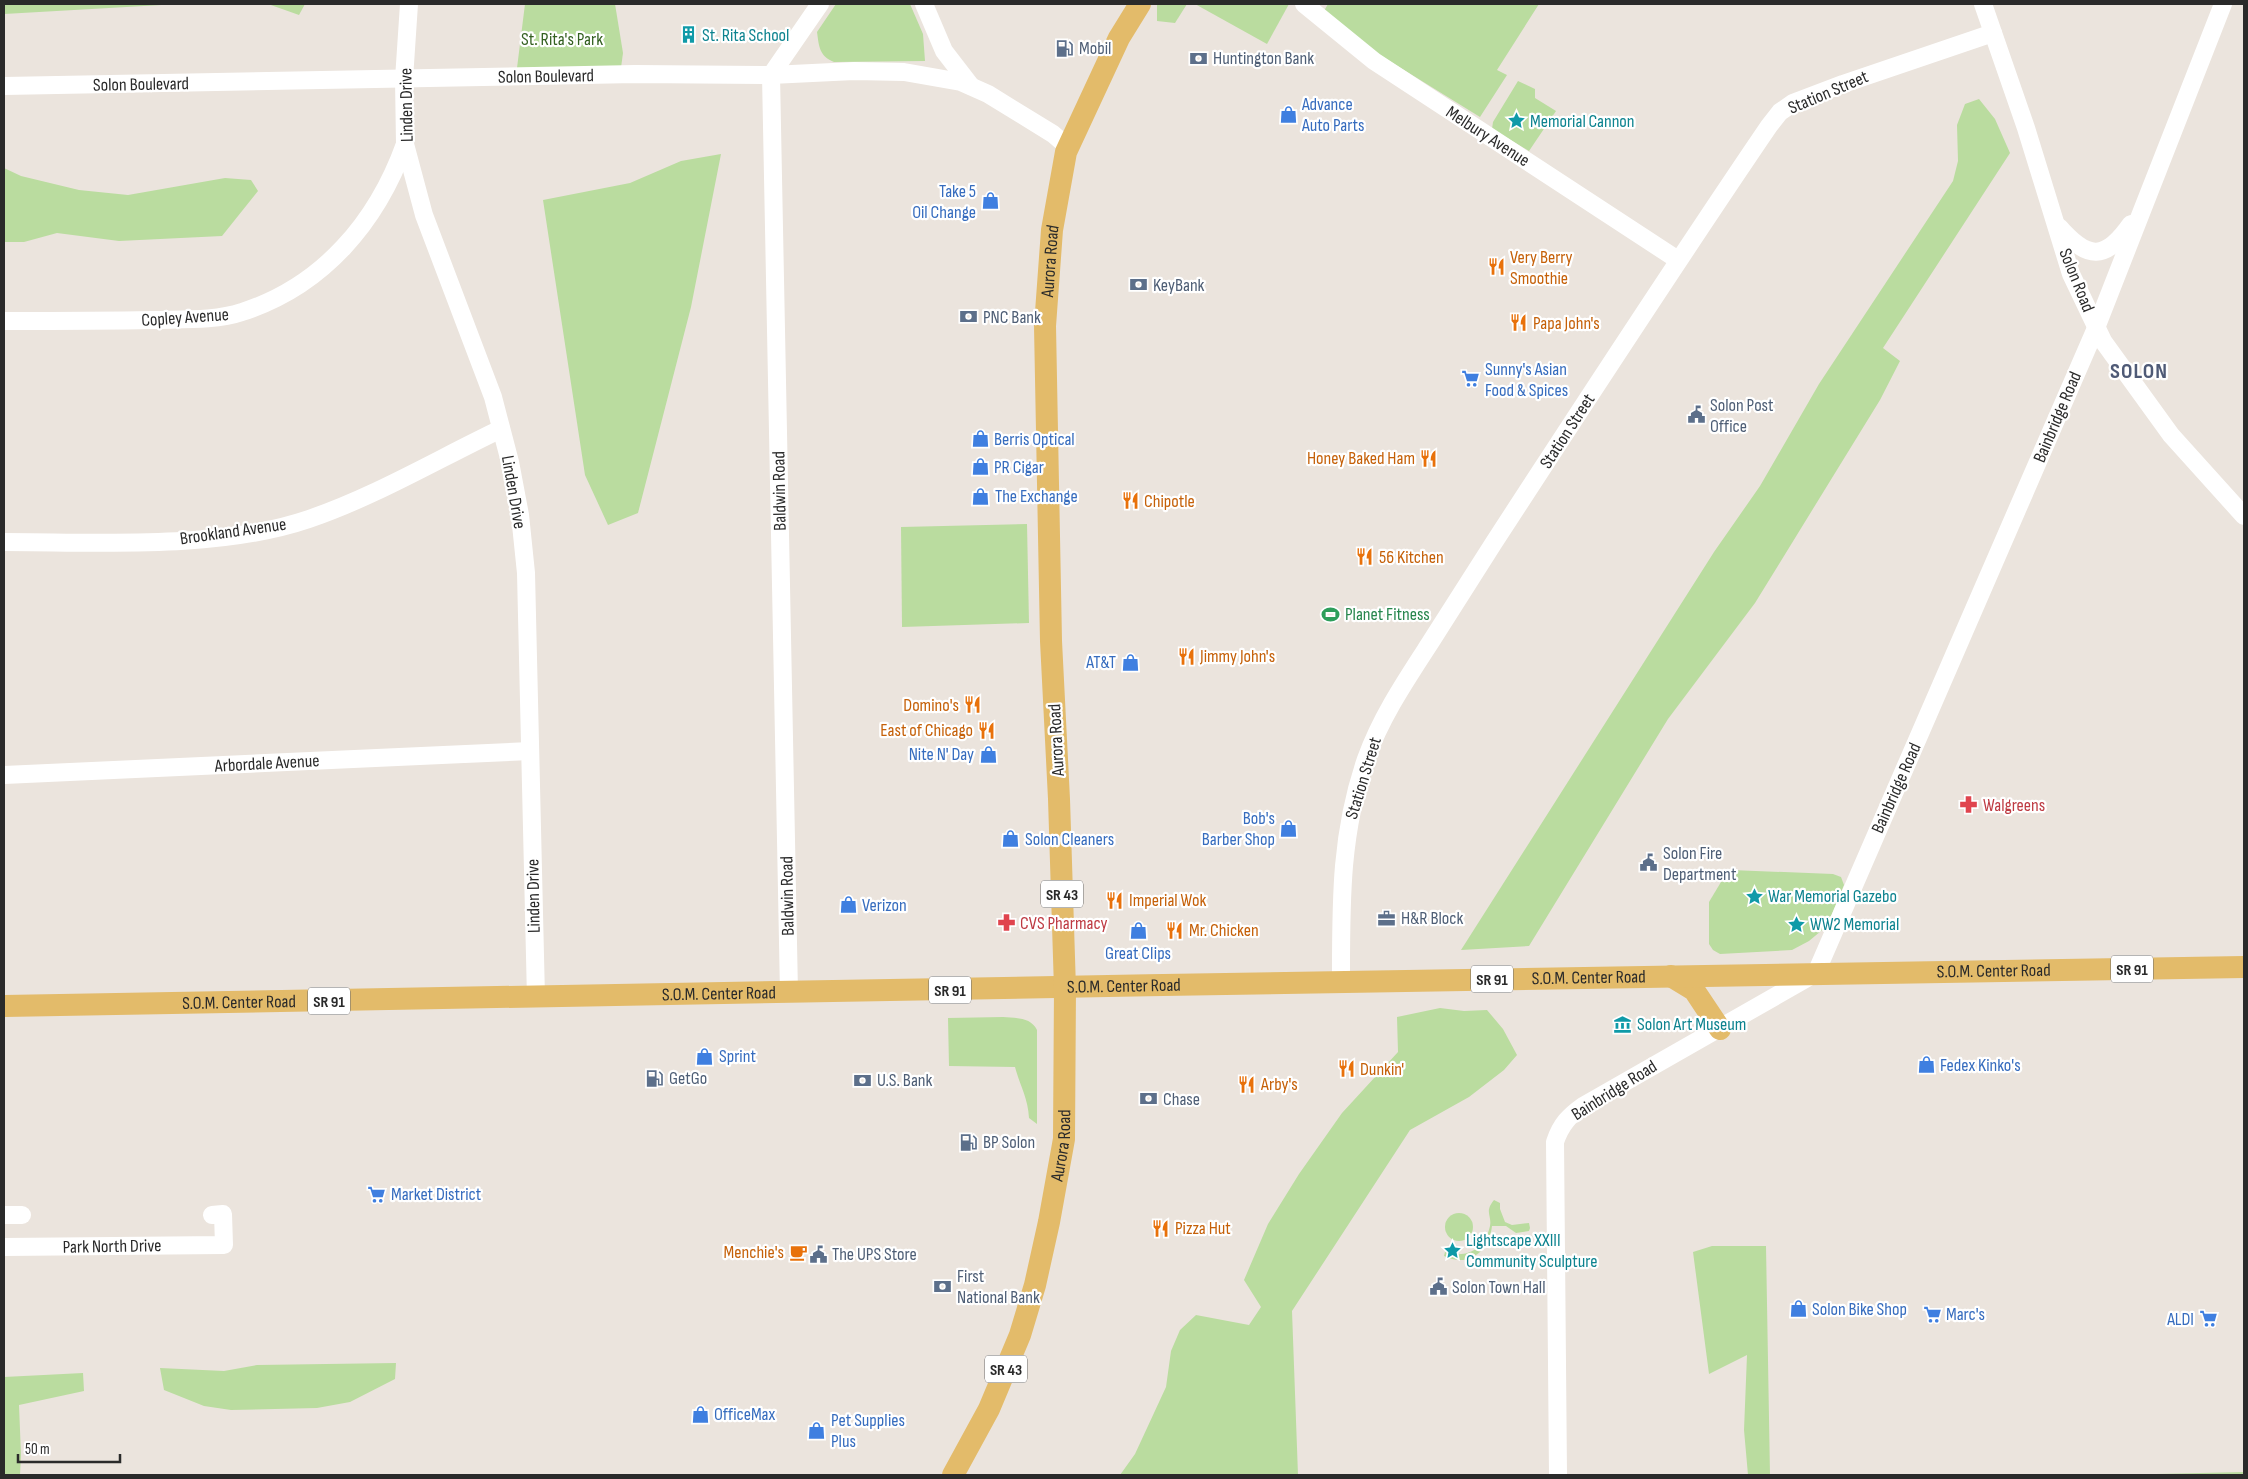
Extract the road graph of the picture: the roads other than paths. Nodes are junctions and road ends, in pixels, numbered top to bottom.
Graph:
1 (399, 4) edge
2 (409, 4) edge
3 (820, 4) edge
4 (924, 4) edge
5 (1140, 4) edge
6 (1304, 4) edge
7 (1983, 4) edge
8 (2223, 4) edge
9 (406, 26) junction
10 (1993, 33) junction
11 (771, 75) junction
12 (404, 79) junction
13 (4, 86) edge
14 (971, 86) junction
15 (405, 144) junction
16 (1068, 148) junction
17 (2144, 206) junction
18 (2056, 223) junction
19 (1678, 260) junction
20 (4, 322) edge
21 (2096, 328) junction
22 (502, 429) junction
23 (2244, 516) edge
24 (4, 542) edge
25 (530, 751) junction
26 (4, 775) edge
27 (2244, 967) edge
28 (1816, 973) junction
29 (1671, 976) junction
30 (1341, 982) junction
31 (1065, 988) junction
32 (789, 993) junction
33 (536, 998) junction
34 (4, 1006) edge
35 (1720, 1028) junction
36 (4, 1215) edge
37 (22, 1215) dead end
38 (212, 1215) dead end
39 (4, 1247) edge
40 (953, 1475) edge
41 (1558, 1475) edge

1 - 9 street
2 - 9 street, Linden Drive
3 - 11 street
4 - 14 street
5 - 16 main road, Aurora Road / SR 43
6 - 19 street, Melbury Avenue
7 - 10 street, Solon Road
8 - 17 street, Bainbridge Road
9 - 12 street, Linden Drive
10 - 18 street, Solon Road
10 - 19 street, Station Street
11 - 12 street, Solon Boulevard
11 - 14 street, Solon Boulevard
11 - 32 street, Baldwin Road
12 - 13 street, Solon Boulevard
12 - 15 street, Linden Drive
14 - 16 street, Solon Boulevard
15 - 20 street, Copley Avenue
15 - 22 street, Linden Drive
16 - 31 main road, Aurora Road / SR 43
17 - 18 street
17 - 21 street, Bainbridge Road
18 - 21 street, Solon Road
19 - 30 street, Station Street
21 - 23 street, Solon Road
21 - 28 street, Bainbridge Road
22 - 24 street, Brookland Avenue
22 - 25 street, Linden Drive
25 - 26 street, Arbordale Avenue
25 - 33 street, Linden Drive
27 - 28 main road, S.O.M. Center Road / SR 91
28 - 29 main road, S.O.M. Center Road / SR 91
28 - 35 street, Bainbridge Road
29 - 30 main road, S.O.M. Center Road / SR 91
29 - 35 main road
30 - 31 main road, S.O.M. Center Road / SR 91
31 - 32 main road, S.O.M. Center Road / SR 91
31 - 40 main road, Aurora Road / SR 43
32 - 33 main road, S.O.M. Center Road / SR 91
33 - 34 main road, S.O.M. Center Road / SR 91
35 - 41 street, Bainbridge Road
36 - 37 street
38 - 39 street, Park North Drive

